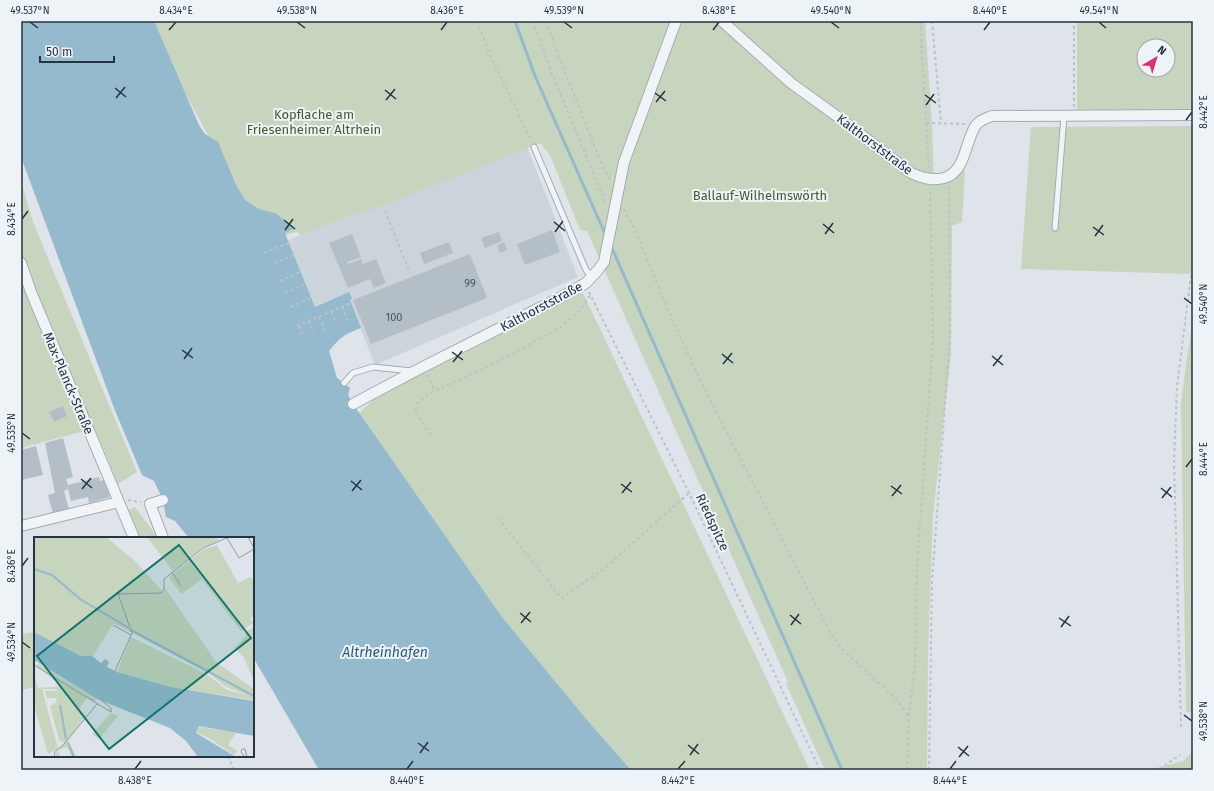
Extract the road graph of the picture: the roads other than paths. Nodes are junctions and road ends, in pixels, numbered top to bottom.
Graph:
1 (676, 21) edge
2 (722, 21) edge
3 (1193, 115) edge
4 (1069, 116) junction
5 (534, 147) road end
6 (1055, 228) dead end
7 (21, 263) edge
8 (589, 280) junction
9 (419, 369) junction
10 (344, 383) dead end
11 (353, 404) dead end
12 (163, 500) dead end
13 (119, 502) junction
14 (21, 526) edge
15 (134, 537) edge
16 (163, 537) edge

1 - 8 street, Kalthorststraße
2 - 4 street, Kalthorststraße
3 - 4 street
4 - 6 lane
5 - 8 lane
7 - 13 street, Max-Planck-Straße
8 - 9 street, Kalthorststraße
9 - 10 lane
9 - 11 street, Kalthorststraße
12 - 16 street
13 - 14 street
13 - 15 street, Max-Planck-Straße

